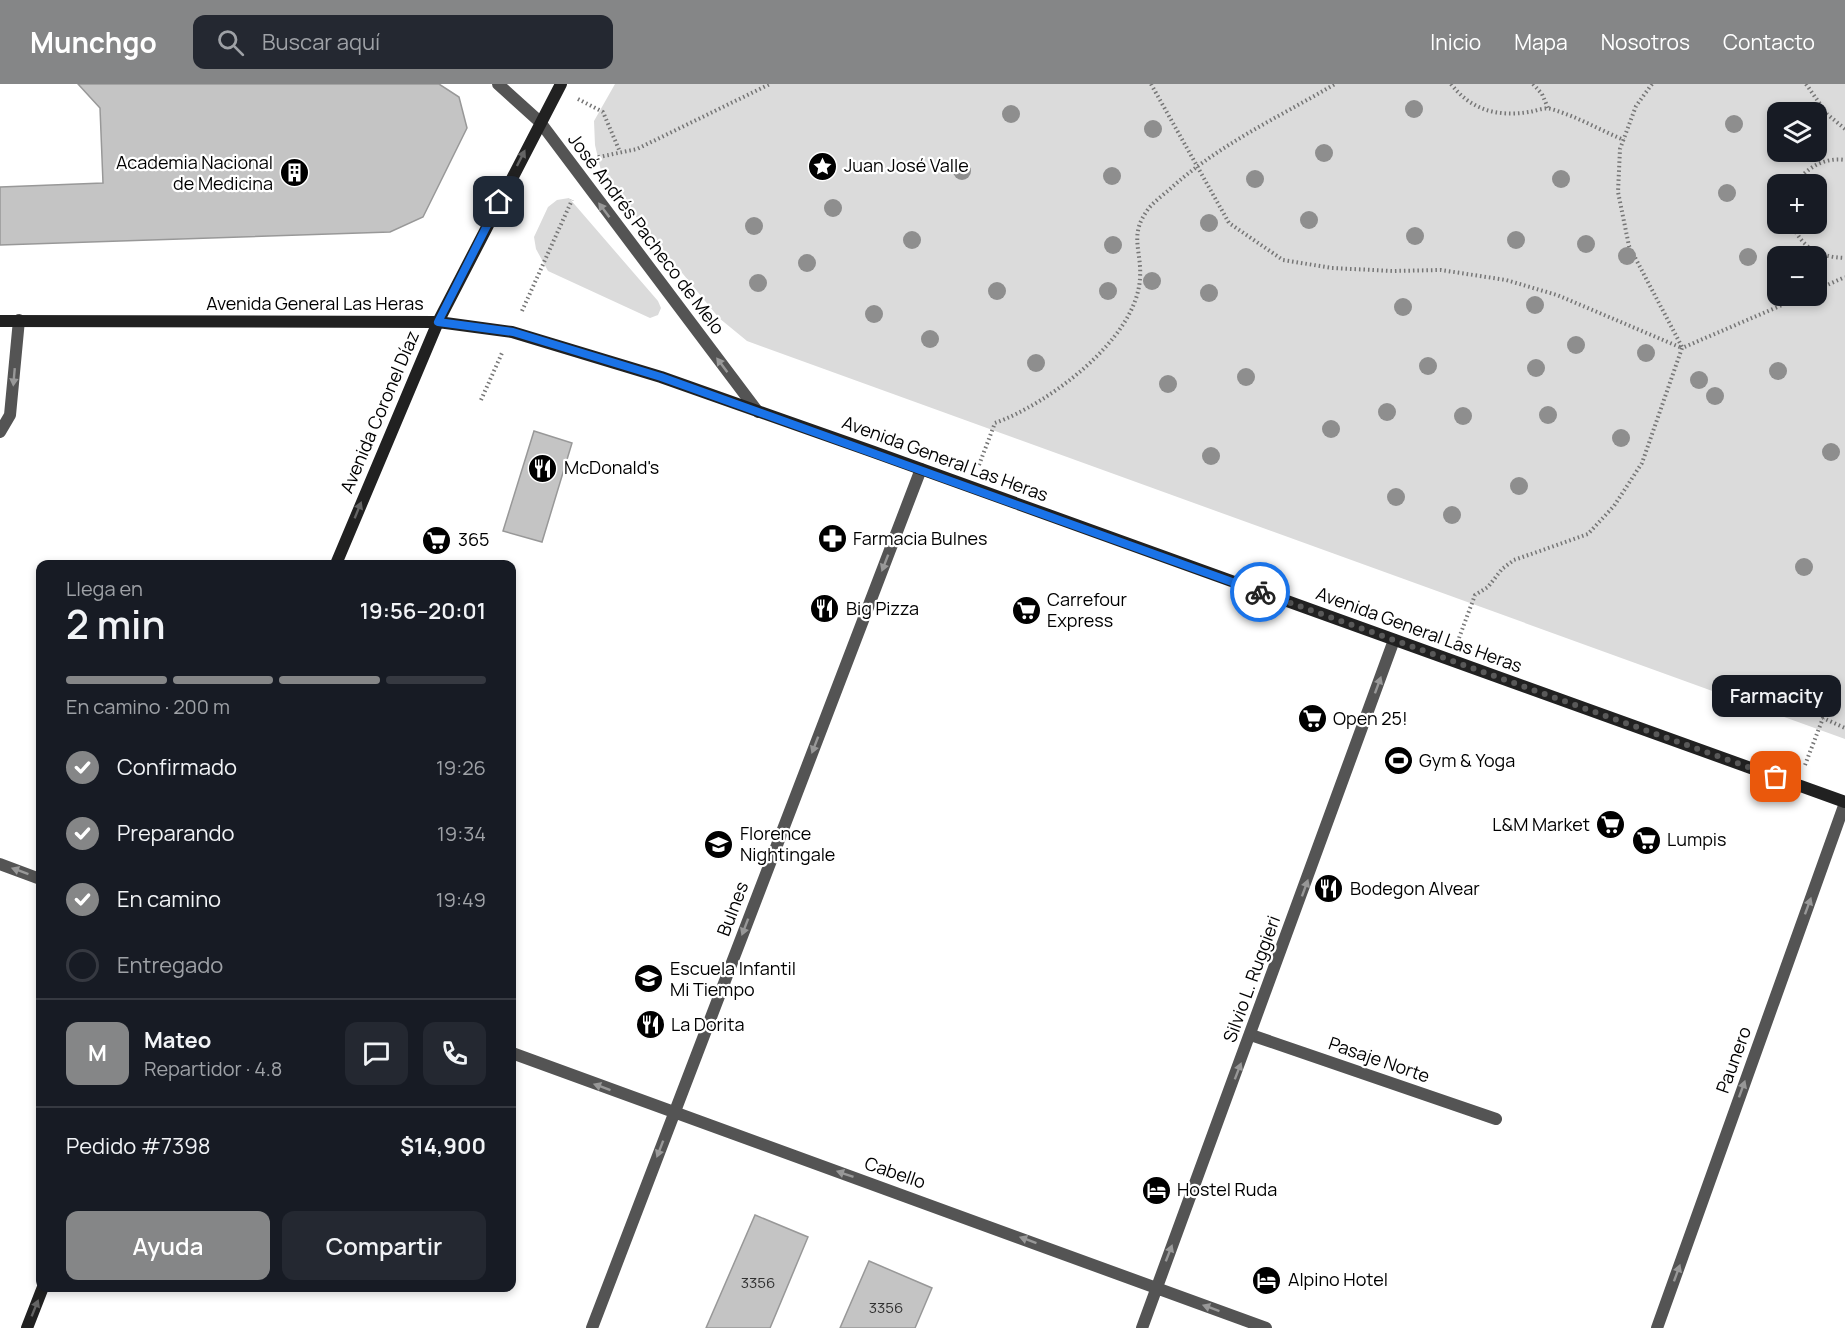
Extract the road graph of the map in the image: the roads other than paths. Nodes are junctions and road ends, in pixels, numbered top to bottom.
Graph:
1 (498, 84) edge
2 (560, 86) edge
3 (540, 122) junction
4 (19, 320) junction
5 (0, 321) edge
6 (438, 322) junction
7 (758, 412) junction
8 (0, 432) edge
9 (921, 469) junction
10 (338, 560) edge
11 (1394, 640) junction
12 (1845, 802) edge
13 (0, 864) edge
14 (36, 878) edge
15 (1251, 1035) junction
16 (516, 1054) edge
17 (674, 1113) junction
18 (1496, 1119) dead end
19 (1156, 1288) junction
20 (42, 1292) edge
21 (27, 1328) edge
22 (592, 1328) edge
23 (1142, 1328) edge
24 (1266, 1328) edge
25 (1657, 1328) edge

1 - 3 street, José Andrés Pacheco de Melo
2 - 3 main road, Avenida Coronel Díaz
6 -> 3 main road, Avenida Coronel Díaz
7 -> 3 street, José Andrés Pacheco de Melo
4 - 5 main road, Avenida General Las Heras
4 - 6 main road, Avenida General Las Heras
4 -> 8 street
6 - 7 main road, Avenida General Las Heras
10 -> 6 main road, Avenida Coronel Díaz
7 - 9 main road, Avenida General Las Heras
9 - 11 main road, Avenida General Las Heras
9 -> 17 street, Bulnes
11 - 12 main road, Avenida General Las Heras
15 -> 11 street, Silvio L. Ruggieri
25 -> 12 street, Paunero
14 -> 13 street
15 - 18 street, Pasaje Norte
19 -> 15 street, Silvio L. Ruggieri
17 -> 16 street, Cabello
19 -> 17 street, Cabello
17 -> 22 street, Bulnes
19 - 23 street, Silvio L. Ruggieri
24 -> 19 street, Cabello
21 -> 20 main road

